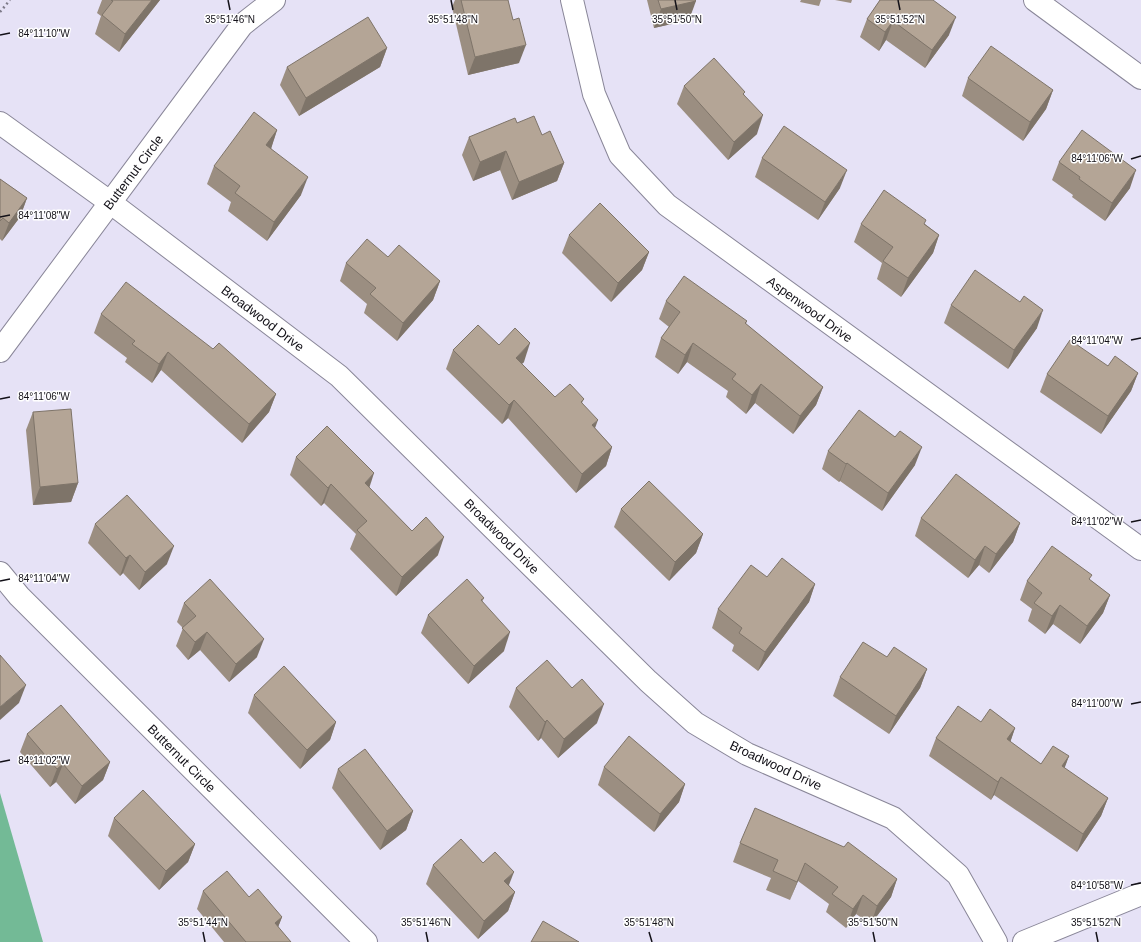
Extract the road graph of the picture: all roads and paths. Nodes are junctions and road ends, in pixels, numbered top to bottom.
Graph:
1 (10, 0) edge
2 (274, 0) edge
3 (572, 0) edge
4 (1035, 0) edge
5 (0, 12) edge
6 (1141, 78) edge
7 (0, 123) edge
8 (111, 203) junction
9 (0, 351) edge
10 (1141, 549) edge
11 (0, 573) edge
12 (1141, 894) edge
13 (366, 942) edge
14 (996, 942) edge
15 (1024, 942) edge

1 - 5 path
2 - 8 street, Butternut Circle
3 - 10 street, Aspenwood Drive
4 - 6 street
7 - 8 street, Broadwood Drive
8 - 9 street, Butternut Circle
8 - 14 street, Broadwood Drive
11 - 13 street, Butternut Circle
12 - 15 street

